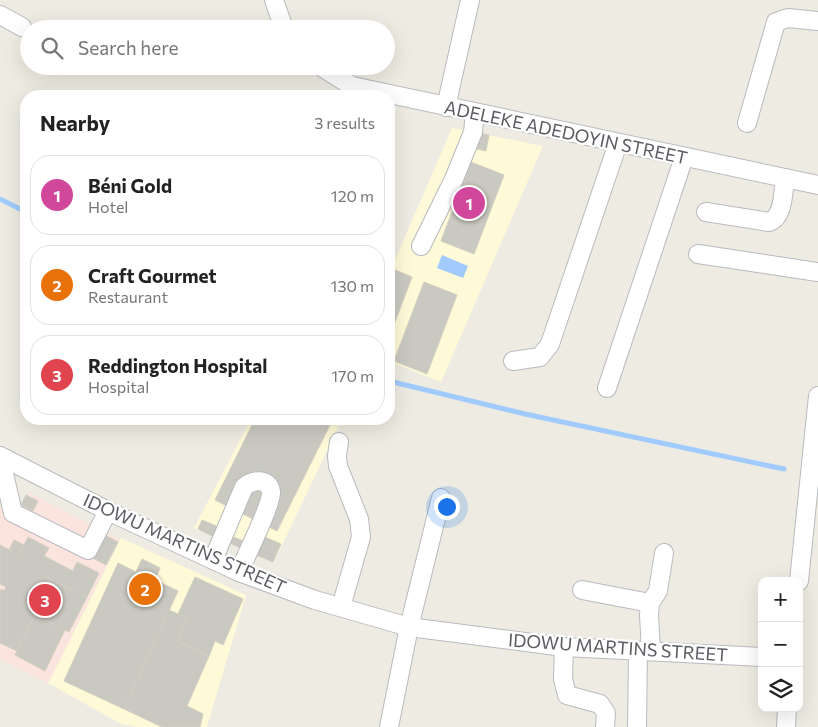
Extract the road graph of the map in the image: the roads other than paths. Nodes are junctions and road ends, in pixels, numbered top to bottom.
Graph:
1 (274, 0) edge
2 (470, 0) edge
3 (0, 16) edge
4 (281, 20) edge
5 (818, 21) edge
6 (20, 26) edge
7 (334, 75) edge
8 (355, 90) edge
9 (395, 98) edge
10 (446, 107) junction
11 (475, 113) junction
12 (748, 123) dead end
13 (618, 143) junction
14 (684, 157) junction
15 (785, 178) junction
16 (818, 185) edge
17 (706, 212) dead end
18 (421, 246) dead end
19 (698, 254) dead end
20 (818, 272) edge
21 (513, 361) dead end
22 (607, 388) dead end
23 (818, 396) edge
24 (339, 442) dead end
25 (815, 453) edge
26 (0, 456) edge
27 (441, 498) dead end
28 (108, 511) junction
29 (664, 553) dead end
30 (213, 560) junction
31 (239, 572) junction
32 (799, 577) edge
33 (582, 590) dead end
34 (650, 603) junction
35 (341, 607) junction
36 (409, 627) junction
37 (564, 647) junction
38 (644, 651) junction
39 (758, 657) edge
40 (787, 712) edge
41 (389, 727) edge
42 (605, 727) edge
43 (637, 727) edge
44 (786, 727) edge

1 - 4 street
2 - 10 street
3 - 6 street
5 - 12 street
7 - 8 street, ADELEKE ADEDOYIN STREET
9 - 10 street, ADELEKE ADEDOYIN STREET
10 - 11 street, ADELEKE ADEDOYIN STREET
11 - 13 street, ADELEKE ADEDOYIN STREET
11 - 18 street
13 - 14 street, ADELEKE ADEDOYIN STREET
13 - 21 street
14 - 15 street, ADELEKE ADEDOYIN STREET
14 - 22 street
15 - 16 street, ADELEKE ADEDOYIN STREET
15 - 17 street
19 - 20 street
23 - 25 street
24 - 35 street
25 - 32 street
26 - 28 street, IDOWU MARTINS STREET
26 - 28 street
27 - 36 street
28 - 30 street, IDOWU MARTINS STREET
29 - 34 street
30 - 31 street, IDOWU MARTINS STREET
30 - 31 street
31 - 35 street, IDOWU MARTINS STREET
33 - 34 street
34 - 38 street
35 - 36 street, IDOWU MARTINS STREET
36 - 37 street, IDOWU MARTINS STREET
36 - 41 street
37 - 38 street, IDOWU MARTINS STREET
37 - 42 street
38 - 39 street, IDOWU MARTINS STREET
38 - 43 street
40 - 44 street

